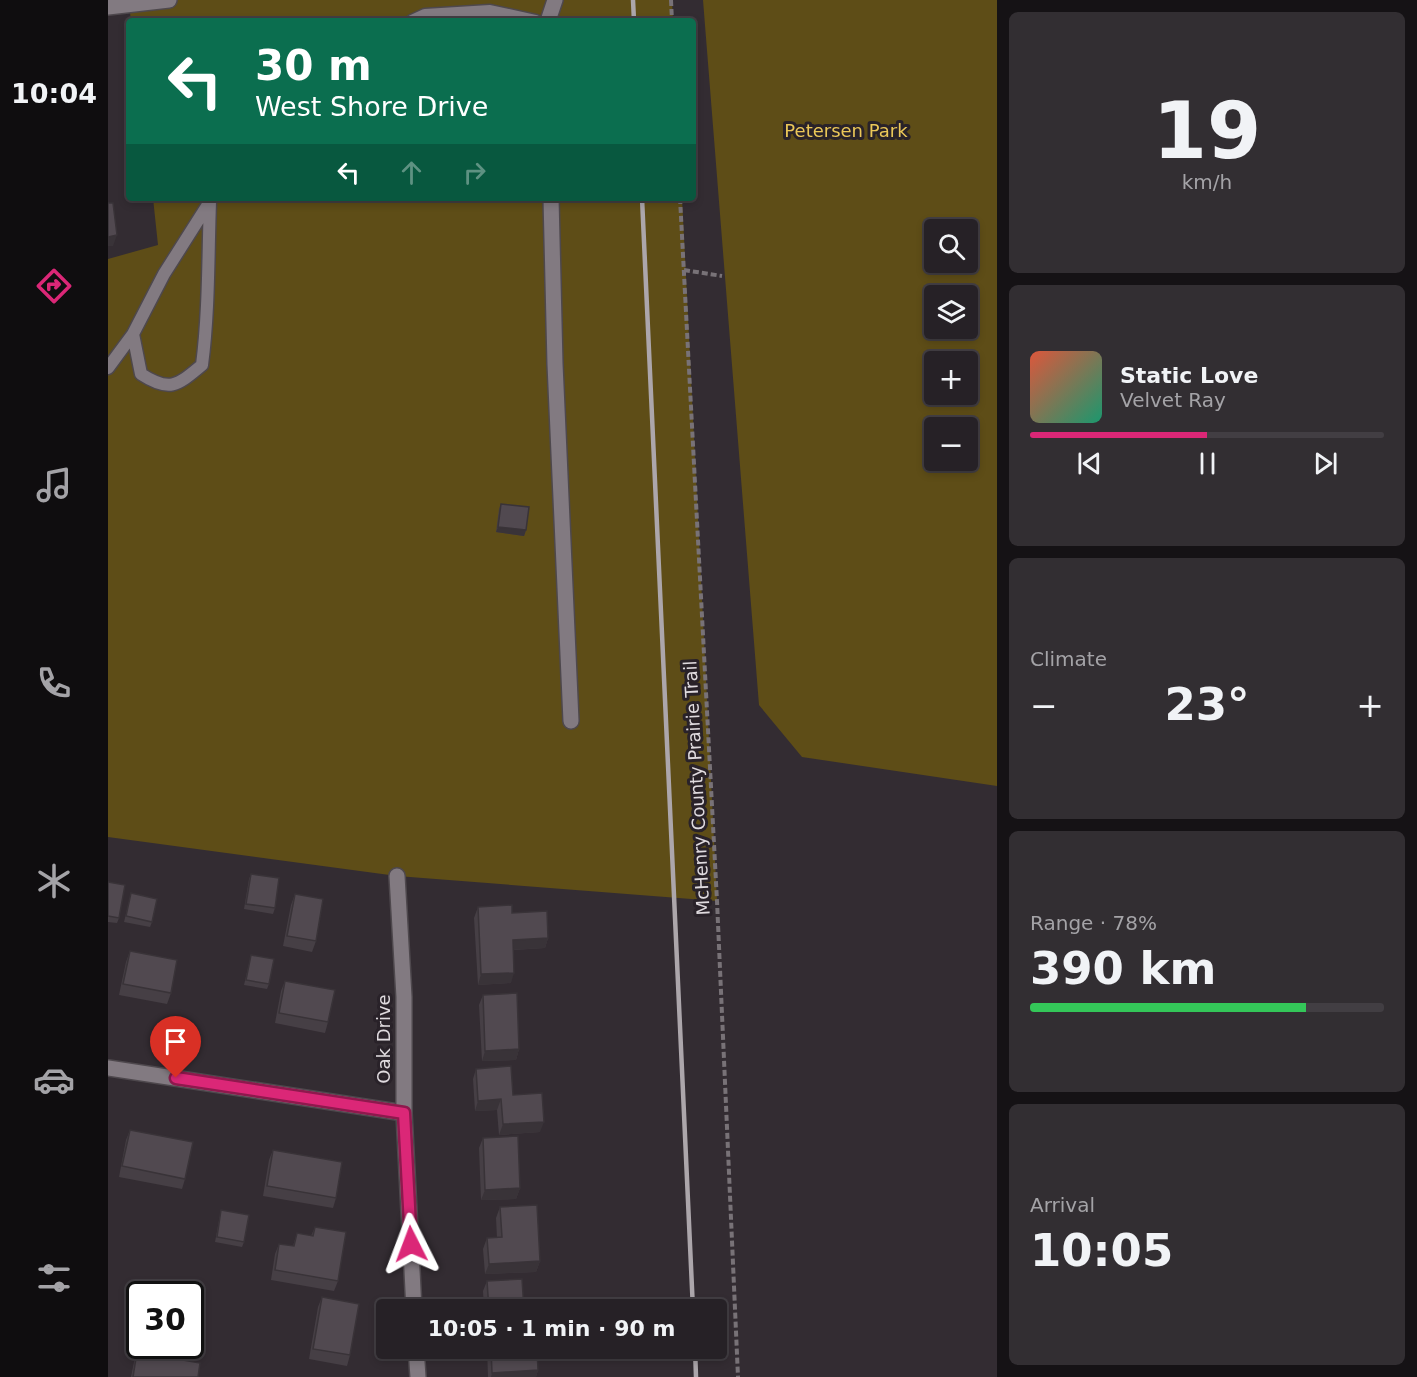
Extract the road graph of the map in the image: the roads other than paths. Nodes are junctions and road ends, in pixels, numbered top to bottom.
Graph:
1 (169, 0) edge
2 (555, 0) edge
3 (108, 7) edge
4 (418, 18) edge
5 (522, 18) edge
6 (549, 18) edge
7 (211, 201) edge
8 (212, 201) edge
9 (551, 201) edge
10 (133, 334) junction
11 (108, 368) edge
12 (571, 721) dead end
13 (397, 876) dead end
14 (108, 1068) edge
15 (404, 1113) junction
16 (413, 1299) edge
17 (417, 1359) edge
18 (418, 1377) edge

1 - 3 street
2 - 6 street
4 - 5 lane
7 - 10 lane
8 - 10 lane
9 - 12 street
10 - 11 lane
13 - 15 street, Oak Drive
14 - 15 street
15 - 16 street, Oak Drive
17 - 18 street

